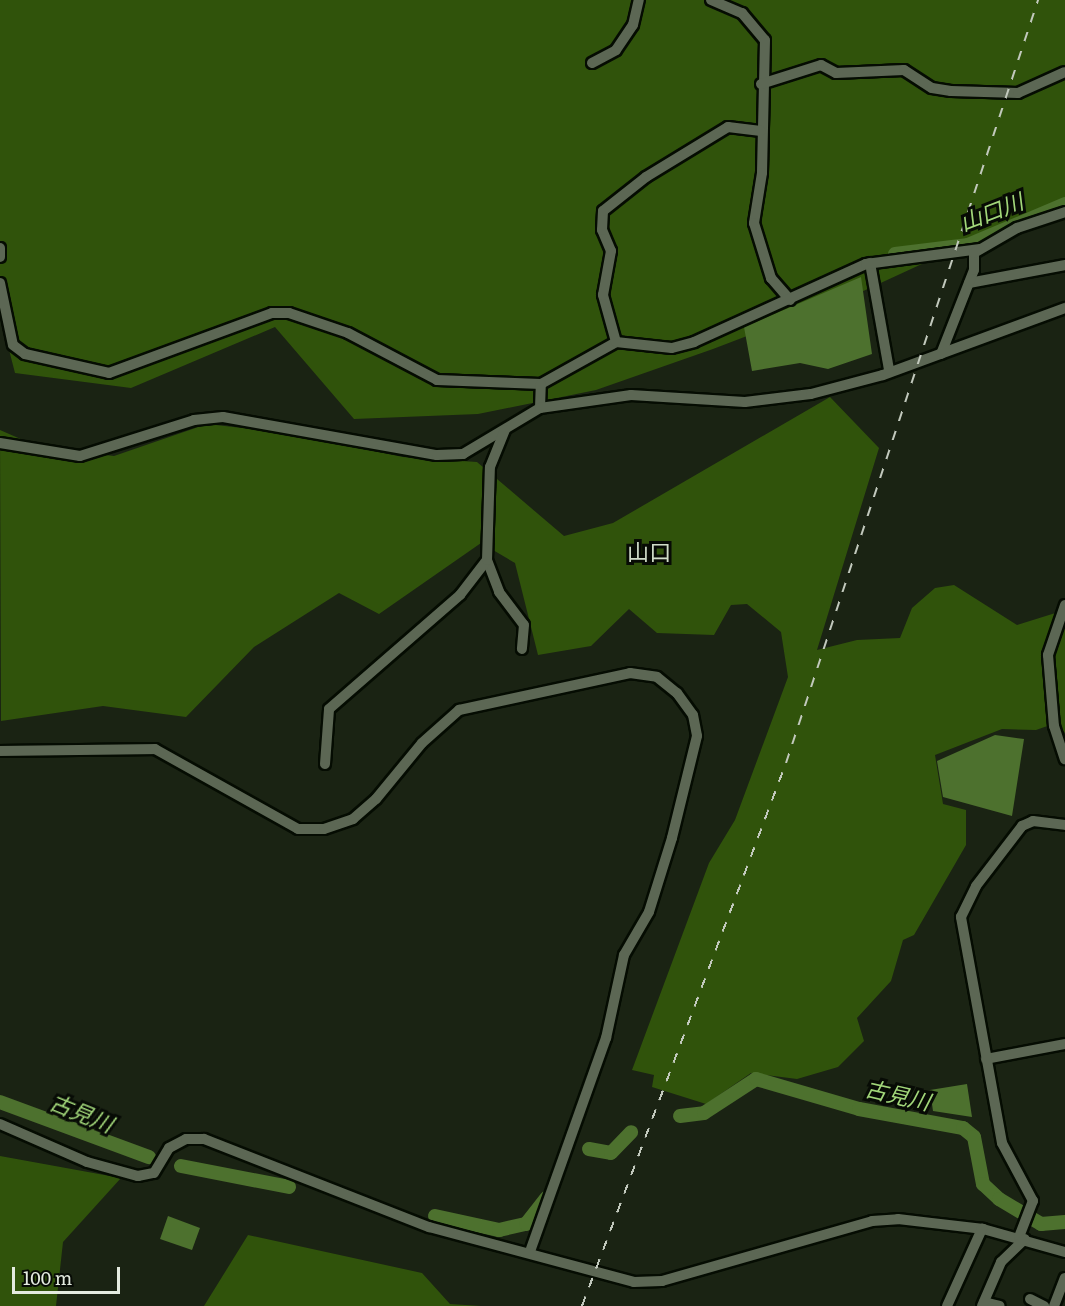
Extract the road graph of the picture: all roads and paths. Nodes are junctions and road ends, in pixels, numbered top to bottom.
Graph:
1 (639, 0) edge
2 (711, 0) edge
3 (592, 63) dead end
4 (1065, 72) edge
5 (761, 84) junction
6 (760, 130) junction
7 (1065, 212) edge
8 (0, 248) edge
9 (980, 249) junction
10 (0, 257) edge
11 (870, 263) junction
12 (1065, 265) edge
13 (0, 282) edge
14 (969, 283) junction
15 (790, 300) junction
16 (1065, 308) edge
17 (616, 342) junction
18 (941, 354) junction
19 (889, 370) junction
20 (542, 384) junction
21 (540, 408) junction
22 (505, 429) junction
23 (0, 443) edge
24 (487, 561) junction
25 (1065, 605) edge
26 (522, 649) dead end
27 (1054, 726) junction
28 (1065, 736) edge
29 (0, 751) edge
30 (1065, 759) edge
31 (325, 764) dead end
32 (1065, 825) edge
33 (1065, 1044) edge
34 (986, 1059) junction
35 (0, 1124) edge
36 (982, 1229) junction
37 (1022, 1238) junction
38 (530, 1252) junction
39 (1065, 1252) edge
40 (1065, 1278) edge
41 (1030, 1299) dead end
42 (983, 1304) edge
43 (947, 1306) edge
44 (1000, 1306) edge
45 (1044, 1306) edge
46 (1054, 1306) edge

1 - 3 street
2 - 5 street
4 - 5 street
5 - 6 street
6 - 15 street
6 - 17 street
7 - 9 street
8 - 10 street
9 - 11 street
9 - 14 street
11 - 15 street
11 - 19 street
12 - 14 street
13 - 20 street
14 - 18 street
15 - 17 street
16 - 18 street
17 - 20 street
18 - 19 street
19 - 21 street
20 - 21 street
21 - 22 street
22 - 23 street
22 - 24 street
24 - 26 street
24 - 31 street
25 - 27 street
27 - 28 street
27 - 30 street
29 - 38 street
32 - 34 street
33 - 34 street
34 - 37 street
35 - 38 street
36 - 37 street
36 - 38 street
36 - 43 street
37 - 39 street
37 - 42 street
40 - 46 street
41 - 45 street
42 - 44 street

